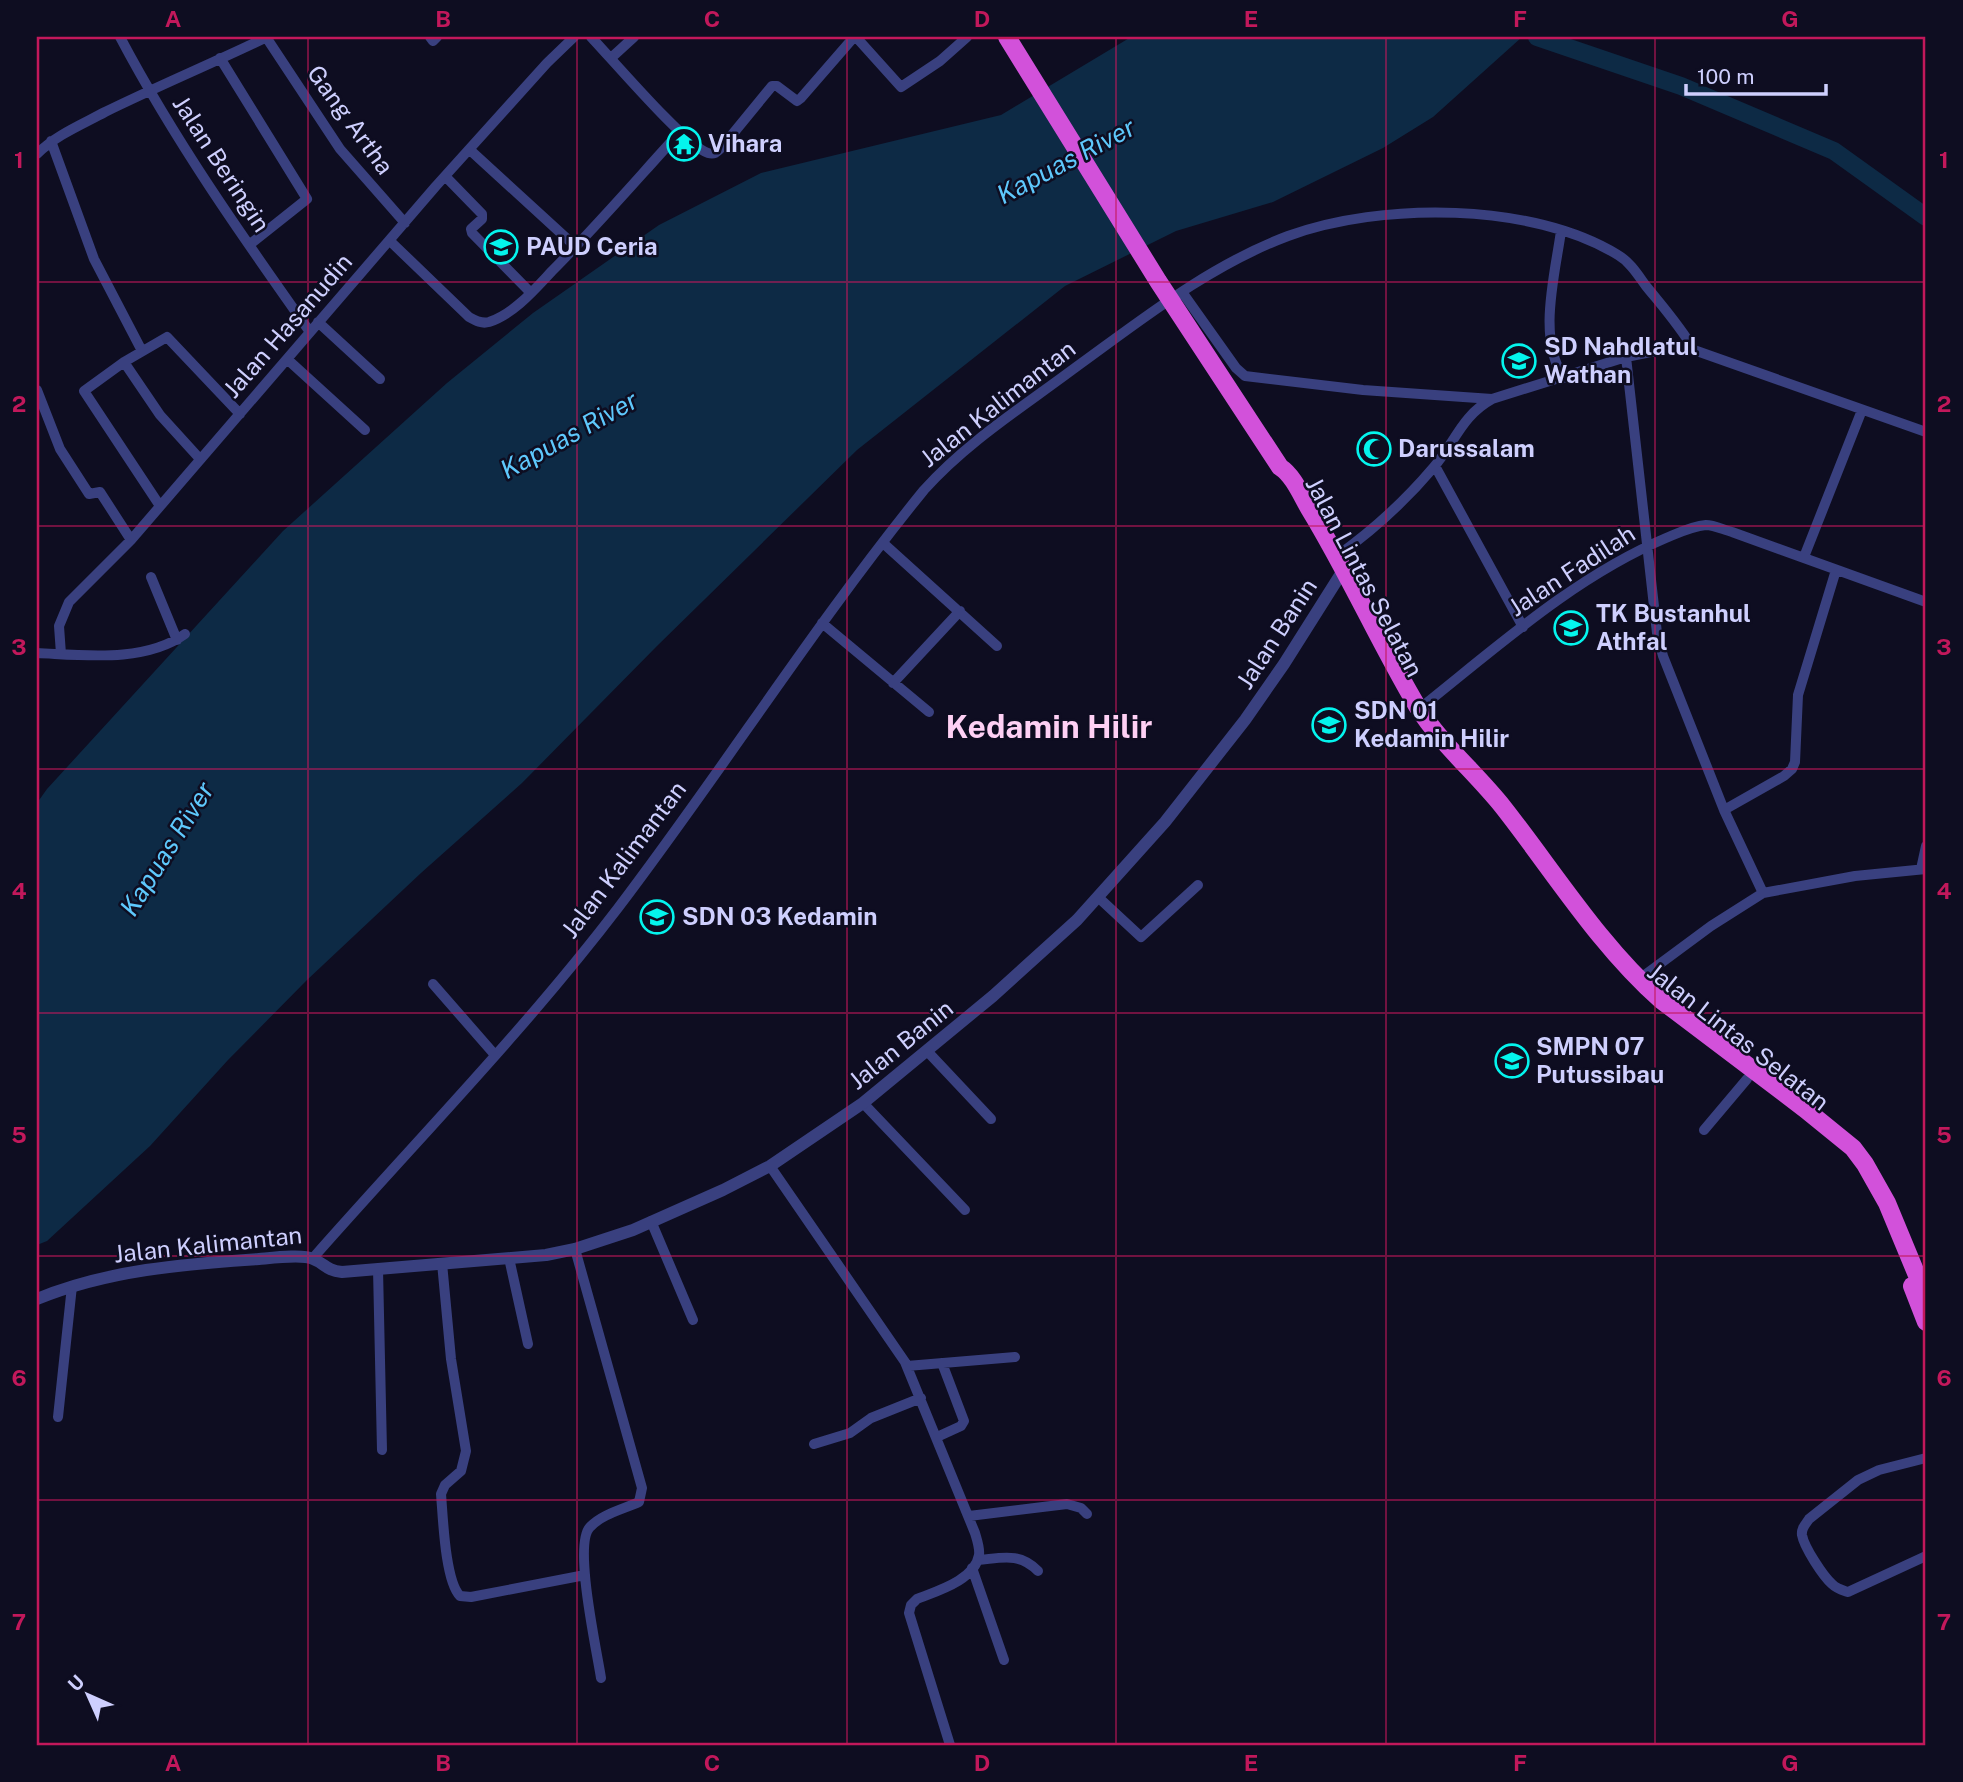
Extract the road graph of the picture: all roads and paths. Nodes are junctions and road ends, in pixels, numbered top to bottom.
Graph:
1 (120, 37) edge
2 (266, 37) edge
3 (430, 37) edge
4 (437, 37) edge
5 (574, 37) edge
6 (591, 37) edge
7 (634, 37) edge
8 (855, 37) edge
9 (967, 37) edge
10 (1007, 37) edge
11 (220, 58) junction
12 (611, 58) junction
13 (148, 90) junction
14 (681, 131) junction
15 (51, 142) junction
16 (470, 150) junction
17 (37, 154) edge
18 (445, 176) junction
19 (405, 223) junction
20 (1561, 230) junction
21 (390, 241) junction
22 (249, 245) junction
23 (576, 247) junction
24 (531, 292) junction
25 (1176, 296) junction
26 (318, 322) junction
27 (310, 332) junction
28 (1694, 350) junction
29 (142, 351) junction
30 (1626, 357) junction
31 (287, 359) junction
32 (124, 362) junction
33 (1564, 378) junction
34 (380, 379) dead end
35 (37, 390) edge
36 (1492, 399) junction
37 (1862, 410) junction
38 (240, 414) junction
39 (365, 430) dead end
40 (1926, 432) edge
41 (200, 459) junction
42 (1435, 466) junction
43 (160, 506) junction
44 (131, 540) junction
45 (883, 542) junction
46 (1647, 546) junction
47 (1804, 557) junction
48 (1335, 559) junction
49 (1836, 570) junction
50 (151, 577) dead end
51 (1926, 602) edge
52 (960, 611) junction
53 (822, 623) junction
54 (1524, 627) junction
55 (997, 646) dead end
56 (37, 653) edge
57 (61, 654) junction
58 (893, 682) junction
59 (1419, 709) junction
60 (929, 712) dead end
61 (1724, 810) junction
62 (1516, 831) junction
63 (1926, 846) edge
64 (1924, 869) edge
65 (1198, 885) dead end
66 (1763, 893) junction
67 (1099, 898) junction
68 (1638, 980) junction
69 (433, 985) dead end
70 (1703, 1039) junction
71 (928, 1051) junction
72 (495, 1055) junction
73 (1747, 1079) junction
74 (863, 1103) junction
75 (991, 1119) dead end
76 (1704, 1130) dead end
77 (770, 1166) junction
78 (965, 1210) dead end
79 (651, 1221) junction
80 (575, 1249) junction
81 (313, 1258) junction
82 (509, 1258) junction
83 (442, 1263) junction
84 (378, 1269) junction
85 (72, 1286) junction
86 (1926, 1297) edge
87 (37, 1299) edge
88 (693, 1320) dead end
89 (1926, 1322) edge
90 (528, 1344) dead end
91 (1015, 1357) dead end
92 (942, 1363) junction
93 (907, 1366) junction
94 (921, 1398) junction
95 (58, 1417) dead end
96 (937, 1437) junction
97 (814, 1444) dead end
98 (382, 1450) dead end
99 (1926, 1458) edge
100 (1087, 1514) dead end
101 (969, 1516) junction
102 (1926, 1556) edge
103 (975, 1564) junction
104 (1038, 1571) dead end
105 (585, 1575) junction
106 (1003, 1660) dead end
107 (601, 1678) dead end
108 (950, 1745) edge

1 - 13 street
2 - 11 street, Jalan Beringin
2 - 19 street, Gang Artha
3 - 4 street
5 - 16 street, Jalan Hasanudin
6 - 12 street
7 - 12 street
8 - 9 street
8 - 14 street
10 - 25 highway, Jalan Lintas Selatan
11 - 13 street, Jalan Beringin
11 - 22 street
12 - 14 street
13 - 15 street
13 - 22 street, Jalan Beringin
14 - 23 street
15 - 17 street
15 - 29 street
16 - 18 street, Jalan Hasanudin
16 - 23 street
18 - 19 street, Jalan Hasanudin
18 - 24 street
19 - 21 street, Jalan Hasanudin
20 - 25 street, Jalan Kalimantan
20 - 28 street, Jalan Kalimantan
20 - 33 street
21 - 24 street
21 - 26 street, Jalan Hasanudin
22 - 27 street, Jalan Beringin
23 - 24 street
25 - 36 street
25 - 45 street, Jalan Kalimantan
25 - 48 highway, Jalan Lintas Selatan
26 - 27 street, Jalan Hasanudin
26 - 34 street
27 - 31 street, Jalan Hasanudin
28 - 30 street, Jalan Banin
28 - 37 street
29 - 32 street
29 - 38 street
30 - 33 street, Jalan Banin
30 - 46 street
31 - 38 street, Jalan Hasanudin
31 - 39 street
32 - 41 street
32 - 43 street
33 - 36 street, Jalan Banin
35 - 44 street
36 - 42 street, Jalan Banin
37 - 40 street
37 - 47 street
38 - 41 street, Jalan Hasanudin
41 - 43 street, Jalan Hasanudin
42 - 48 street, Jalan Banin
42 - 54 street
43 - 44 street, Jalan Hasanudin
44 - 57 street, Jalan Hasanudin
45 - 52 street
45 - 53 street, Jalan Kalimantan
46 - 47 street, Jalan Fadilah
46 - 54 street, Jalan Fadilah
46 - 61 street
47 - 49 street, Jalan Fadilah
48 - 59 highway, Jalan Lintas Selatan
48 - 62 highway, Jalan Lintas Selatan
48 - 67 street, Jalan Banin
49 - 51 street, Jalan Fadilah
49 - 61 street
50 - 57 street
52 - 55 street
52 - 58 street
53 - 58 street
53 - 72 street, Jalan Kalimantan
54 - 59 street, Jalan Fadilah
56 - 57 street
58 - 60 street
59 - 62 highway, Jalan Lintas Selatan
61 - 66 street
62 - 68 highway, Jalan Lintas Selatan
62 - 70 highway, Jalan Lintas Selatan
63 - 64 street
64 - 66 street
65 - 67 street
66 - 68 street
67 - 71 street, Jalan Banin
68 - 70 highway, Jalan Lintas Selatan
69 - 72 street
70 - 73 highway, Jalan Lintas Selatan
70 - 86 highway, Jalan Lintas Selatan
71 - 74 street, Jalan Banin
71 - 75 street
72 - 81 street, Jalan Kalimantan
73 - 76 street
73 - 89 highway, Jalan Lintas Selatan
74 - 77 street, Jalan Banin
74 - 78 street
77 - 79 street, Jalan Banin
77 - 93 street
79 - 80 street, Jalan Banin
79 - 88 street
80 - 82 street, Jalan Banin
80 - 105 street
81 - 84 street, Jalan Banin
81 - 85 street, Jalan Kalimantan
82 - 83 street, Jalan Banin
82 - 90 street
83 - 84 street, Jalan Banin
83 - 105 street
84 - 98 street
85 - 87 street, Jalan Kalimantan
85 - 95 street
91 - 92 street
92 - 93 street
92 - 96 street
93 - 94 street
94 - 96 street
94 - 97 street
96 - 101 street
99 - 102 street
100 - 101 street
101 - 103 street
103 - 104 street
103 - 106 street
103 - 108 street
105 - 107 street

